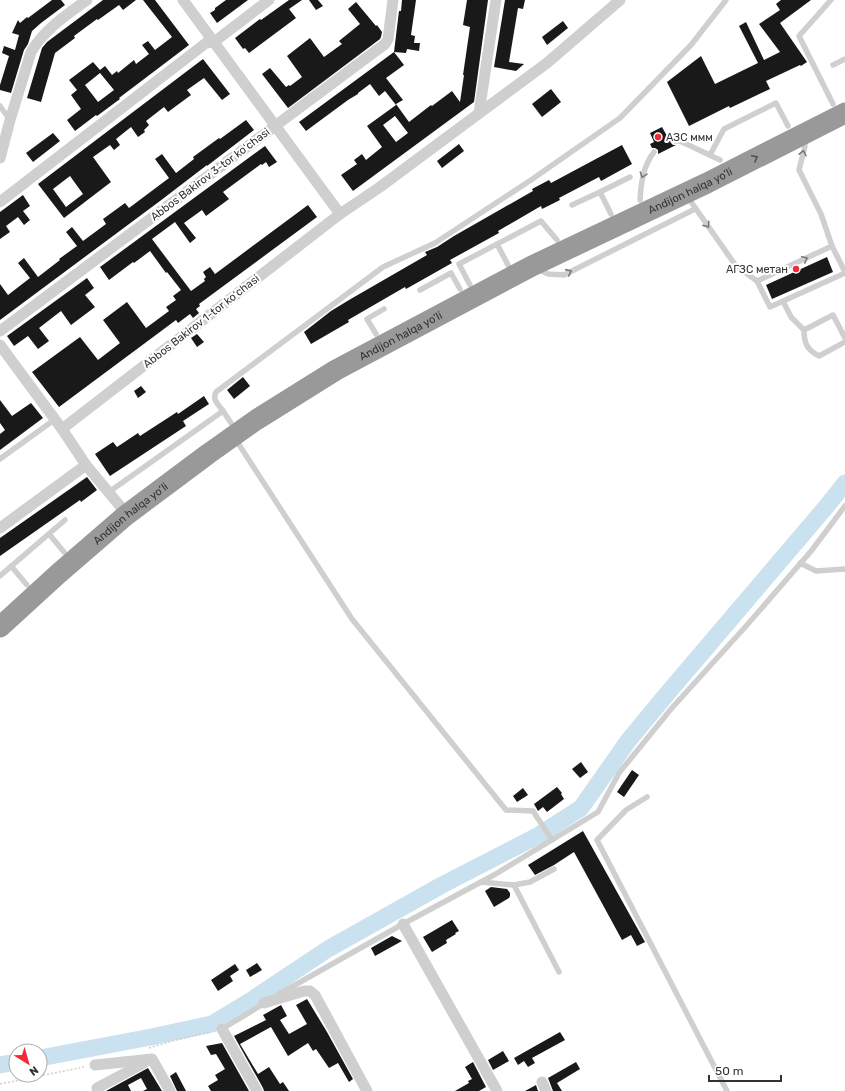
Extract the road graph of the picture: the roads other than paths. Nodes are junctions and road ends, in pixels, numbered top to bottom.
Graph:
1 (87, 0) edge
2 (183, 0) edge
3 (269, 0) edge
4 (393, 0) edge
5 (496, 0) edge
6 (620, 0) edge
7 (726, 0) edge
8 (831, 0) edge
9 (214, 42) junction
10 (845, 59) edge
11 (833, 65) dead end
12 (841, 105) edge
13 (0, 106) edge
14 (479, 113) junction
15 (10, 120) junction
16 (275, 126) junction
17 (796, 130) junction
18 (675, 142) dead end
19 (654, 152) dead end
20 (715, 157) junction
21 (0, 158) edge
22 (630, 177) dead end
23 (600, 192) junction
24 (640, 200) junction
25 (690, 201) junction
26 (0, 202) edge
27 (572, 205) dead end
28 (340, 214) junction
29 (611, 214) junction
30 (557, 240) junction
31 (497, 244) junction
32 (832, 246) junction
33 (508, 265) junction
34 (845, 272) edge
35 (757, 281) junction
36 (465, 287) junction
37 (420, 290) dead end
38 (783, 301) junction
39 (384, 309) dead end
40 (804, 330) junction
41 (0, 331) edge
42 (376, 334) junction
43 (845, 338) edge
44 (845, 342) edge
45 (0, 345) edge
46 (54, 420) junction
47 (229, 423) junction
48 (62, 429) junction
49 (0, 459) edge
50 (86, 465) junction
51 (114, 499) junction
52 (845, 506) edge
53 (65, 520) dead end
54 (0, 528) edge
55 (49, 534) junction
56 (64, 552) junction
57 (800, 563) junction
58 (11, 566) junction
59 (845, 569) edge
60 (0, 576) edge
61 (27, 585) junction
62 (0, 609) edge
63 (0, 627) edge
64 (647, 797) dead end
65 (551, 839) junction
66 (554, 868) dead end
67 (481, 882) junction
68 (514, 885) junction
69 (404, 924) junction
70 (559, 972) dead end
71 (264, 1003) junction
72 (222, 1029) joint
73 (150, 1060) junction
74 (95, 1065) dead end
75 (98, 1091) edge
76 (170, 1091) edge
77 (258, 1091) edge
78 (367, 1091) edge
79 (497, 1091) edge
80 (727, 1091) edge

1 - 15 street
2 - 9 street
3 - 9 street
4 - 16 street, Abbos Bakirov 3-tor koʻchasi
5 - 14 street
6 - 14 street, Abbos Bakirov 1-tor koʻchasi
7 - 47 lane
8 - 12 lane
9 - 16 street
9 - 26 street
10 - 11 lane
12 - 17 highway, Andijon halqa yo‘li
13 - 15 lane
14 - 28 street, Abbos Bakirov 1-tor koʻchasi
15 - 21 street
16 - 28 street
16 - 41 street, Abbos Bakirov 3-tor koʻchasi
17 - 20 highway, Andijon halqa yo‘li
25 -> 17 highway, Andijon halqa yo‘li
32 -> 17 lane
18 - 20 lane
19 -> 24 lane
20 - 24 highway, Andijon halqa yo‘li
22 - 23 lane
23 - 27 lane
23 - 29 lane
24 - 29 highway, Andijon halqa yo‘li
25 -> 35 lane
47 -> 25 highway, Andijon halqa yo‘li
28 - 48 street, Abbos Bakirov 1-tor koʻchasi
29 - 30 highway, Andijon halqa yo‘li
30 - 31 lane
30 - 33 highway, Andijon halqa yo‘li
31 - 33 lane
31 - 36 lane
32 - 34 lane
35 -> 32 lane
33 - 36 highway, Andijon halqa yo‘li
34 - 38 lane
35 - 38 lane
36 - 37 lane
36 - 42 highway, Andijon halqa yo‘li
38 - 40 lane
39 - 42 lane
40 - 43 lane
40 - 44 lane
42 - 47 highway, Andijon halqa yo‘li
45 - 46 street
46 - 48 street
46 - 49 lane
47 - 51 highway, Andijon halqa yo‘li
47 - 63 highway, Andijon halqa yo‘li
47 - 65 lane
48 - 50 street
50 - 51 street
50 - 54 street
51 - 56 highway, Andijon halqa yo‘li
52 - 57 lane
53 - 55 lane
55 - 56 lane
55 - 58 lane
56 - 61 highway, Andijon halqa yo‘li
57 - 59 lane
57 - 65 lane
58 - 60 lane
58 - 61 lane
61 - 62 highway, Andijon halqa yo‘li
64 - 80 lane
65 - 67 lane
66 - 68 lane
67 - 68 lane
67 - 69 lane
68 - 70 lane
69 - 71 lane
69 - 79 street
71 - 72 lane
71 - 78 street
72 - 77 street
73 - 74 street
73 - 75 street
73 - 76 street

